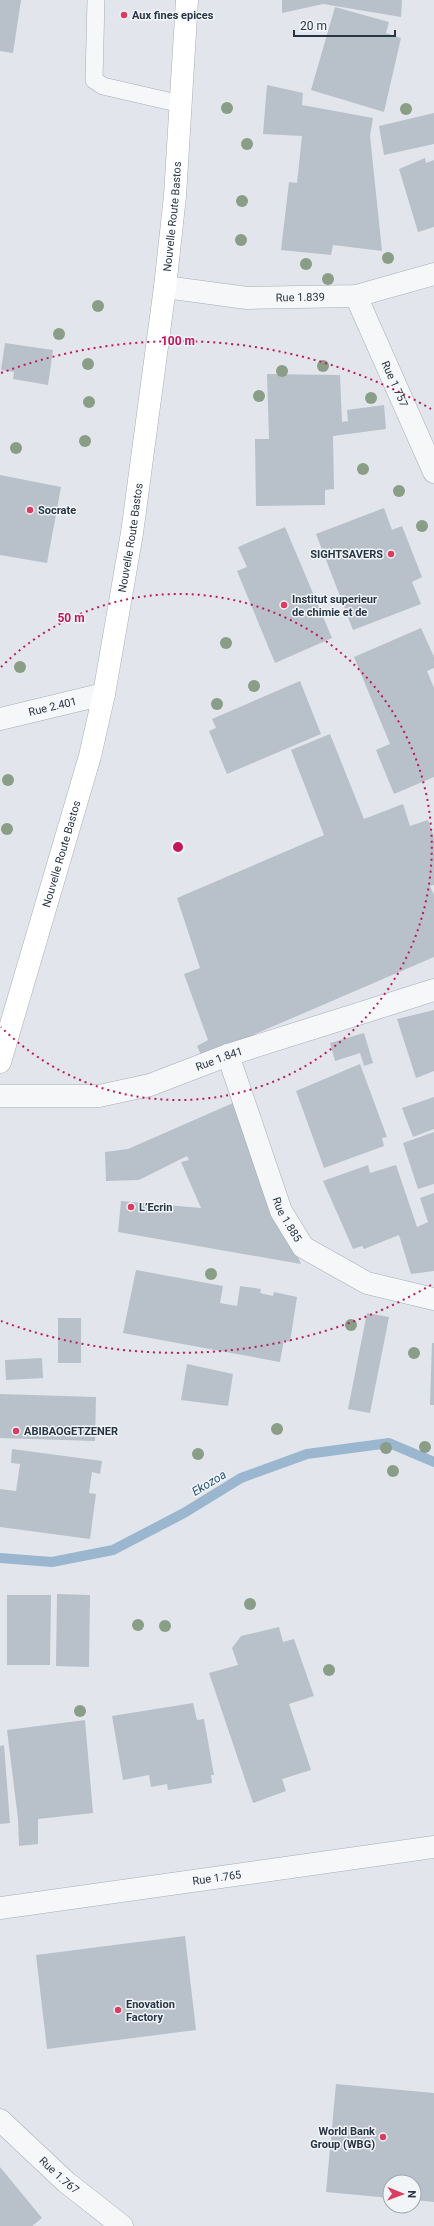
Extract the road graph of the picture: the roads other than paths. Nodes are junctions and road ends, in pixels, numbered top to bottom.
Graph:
1 (96, 0) edge
2 (187, 0) edge
3 (181, 104) junction
4 (434, 274) edge
5 (165, 287) junction
6 (356, 296) junction
7 (434, 472) edge
8 (104, 694) junction
9 (0, 719) edge
10 (434, 990) edge
11 (228, 1055) junction
12 (0, 1062) edge
13 (0, 1096) edge
14 (434, 1299) edge
15 (434, 1847) edge
16 (0, 1908) edge
17 (0, 2120) edge
18 (122, 2226) edge

1 - 3 lane
2 - 3 main road, Nouvelle Route Bastos
3 - 5 main road, Nouvelle Route Bastos
4 - 6 street, Rue 1.839
5 - 6 street, Rue 1.839
5 - 8 main road, Nouvelle Route Bastos
6 - 7 street, Rue 1.757
8 - 9 street, Rue 2.401
8 - 12 main road, Nouvelle Route Bastos
10 - 11 street, Rue 1.841
11 - 13 street, Rue 1.841
11 - 14 street, Rue 1.885
15 - 16 street, Rue 1.765
17 - 18 street, Rue 1.767

